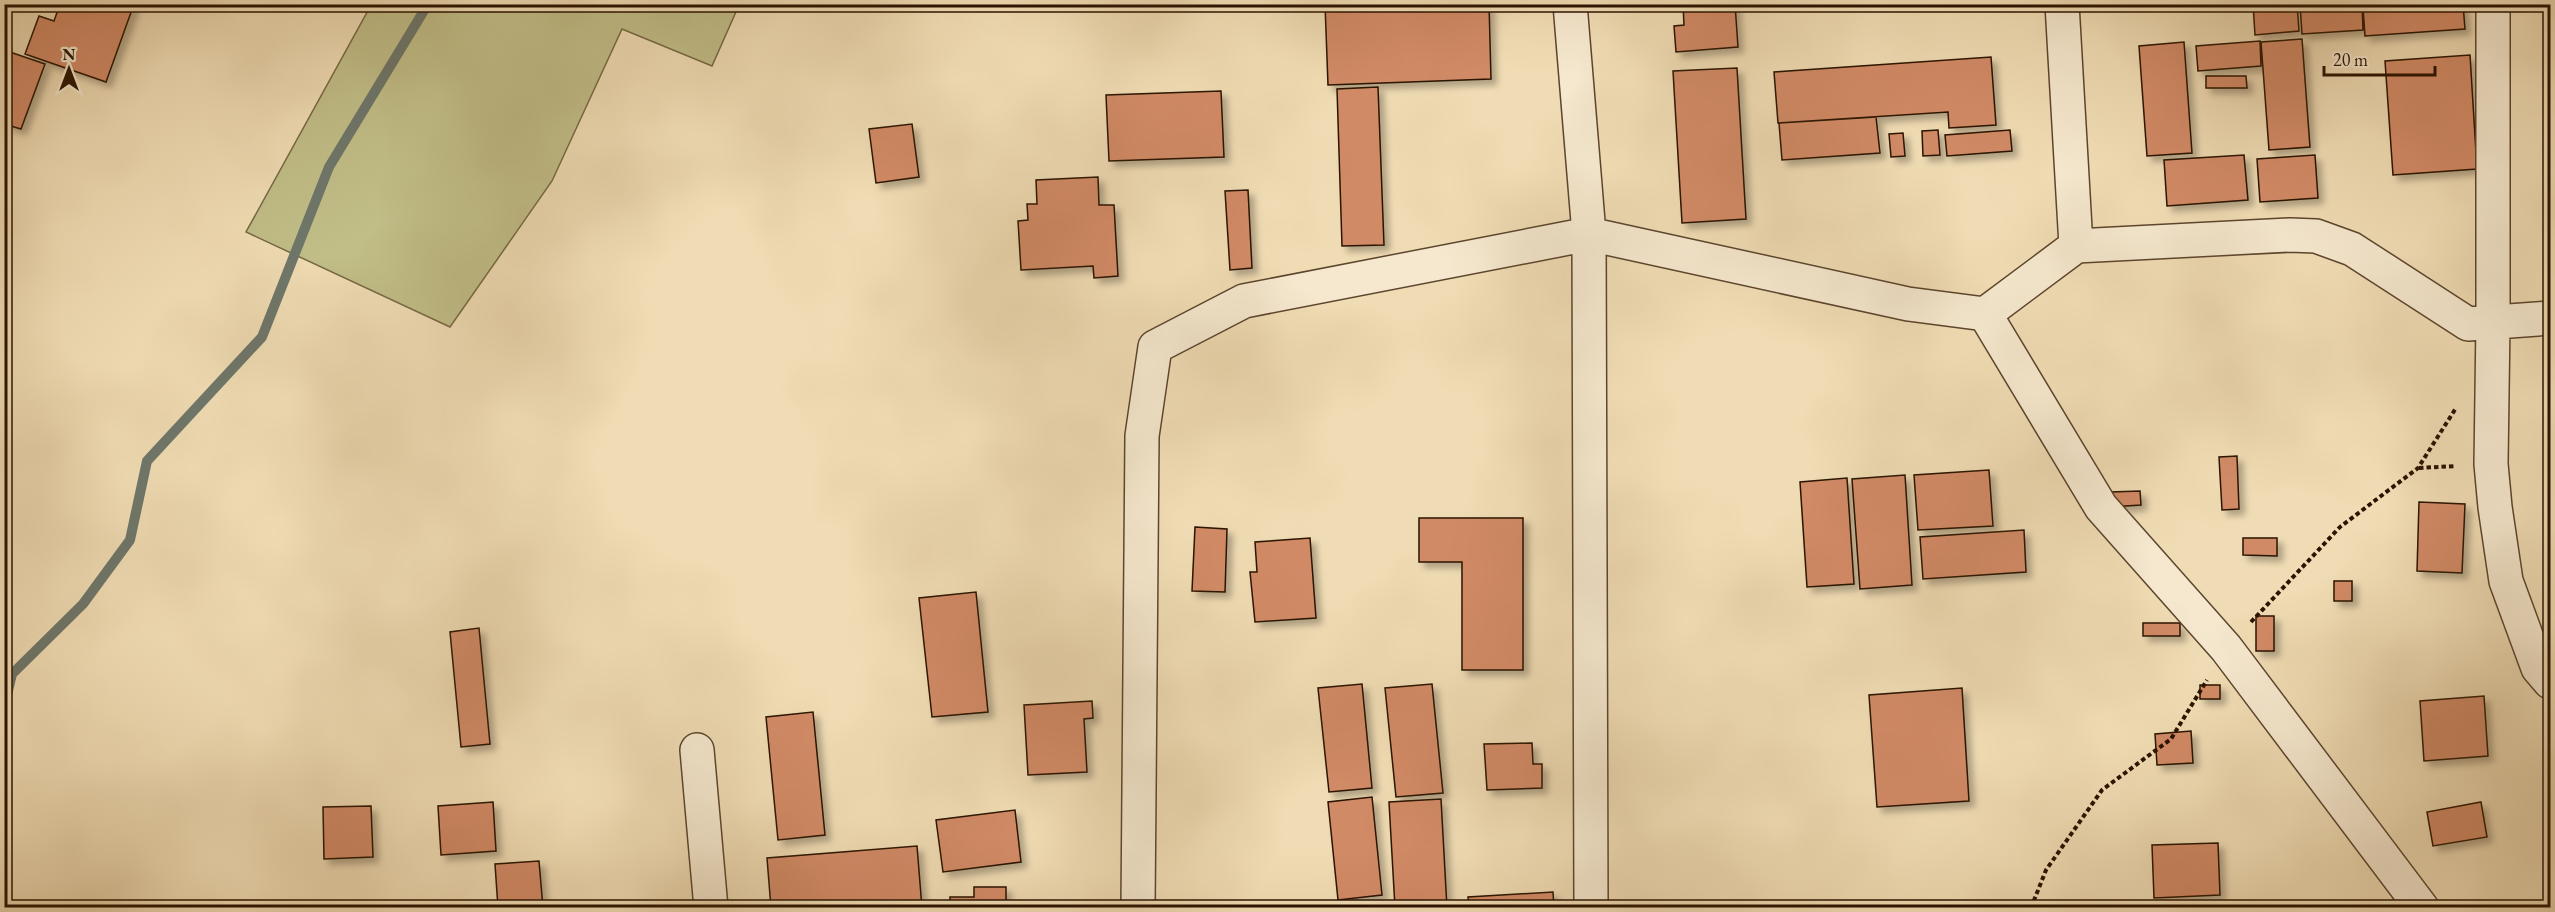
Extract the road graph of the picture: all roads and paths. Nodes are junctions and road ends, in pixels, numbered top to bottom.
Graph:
1 (1570, 4) edge
2 (2062, 4) edge
3 (2493, 4) edge
4 (1589, 234) junction
5 (2076, 246) junction
6 (1985, 314) junction
7 (2550, 318) edge
8 (2493, 322) junction
9 (2460, 401) dead end
10 (2226, 648) junction
11 (2550, 681) edge
12 (697, 750) dead end
13 (711, 908) edge
14 (1138, 908) edge
15 (1591, 908) edge
16 (2031, 908) edge
17 (2422, 908) edge

1 - 4 street
2 - 5 street
3 - 8 street
4 - 6 street
4 - 14 street
4 - 15 street
5 - 6 street
5 - 8 street
6 - 10 street
7 - 8 street
8 - 11 street
9 - 10 path
10 - 16 path
10 - 17 street
12 - 13 street

